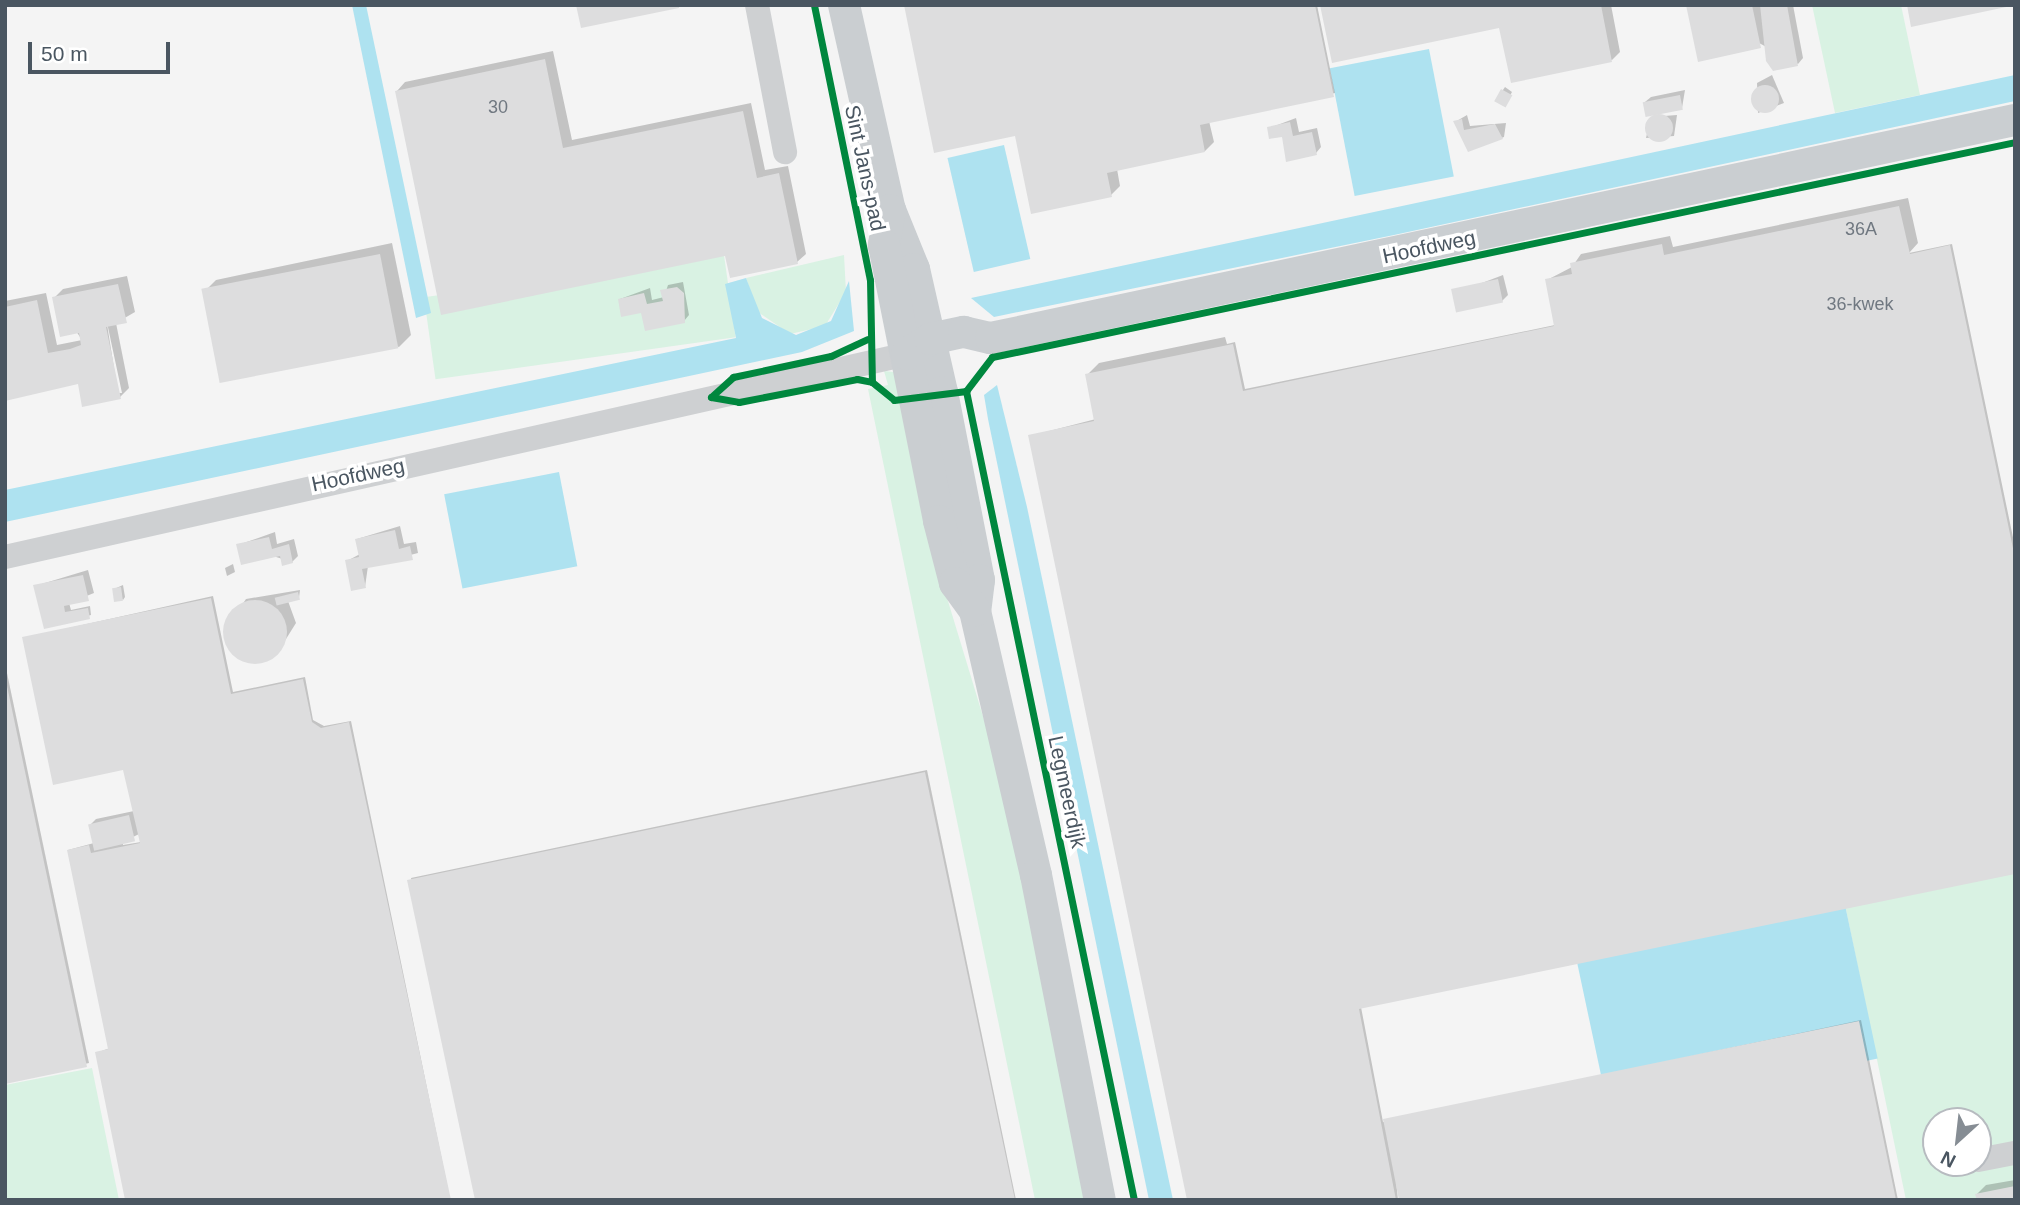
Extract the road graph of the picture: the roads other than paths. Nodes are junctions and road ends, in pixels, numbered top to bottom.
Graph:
1 (757, 5) edge
2 (844, 5) edge
3 (2015, 120) edge
4 (785, 152) dead end
5 (924, 351) junction
6 (5, 557) edge
7 (2015, 1153) edge
8 (1992, 1157) edge
9 (1100, 1200) edge

1 - 4 street
2 - 5 main road
3 - 5 main road, Hoofdweg
5 - 6 street, Hoofdweg
5 - 9 main road
7 - 8 street

